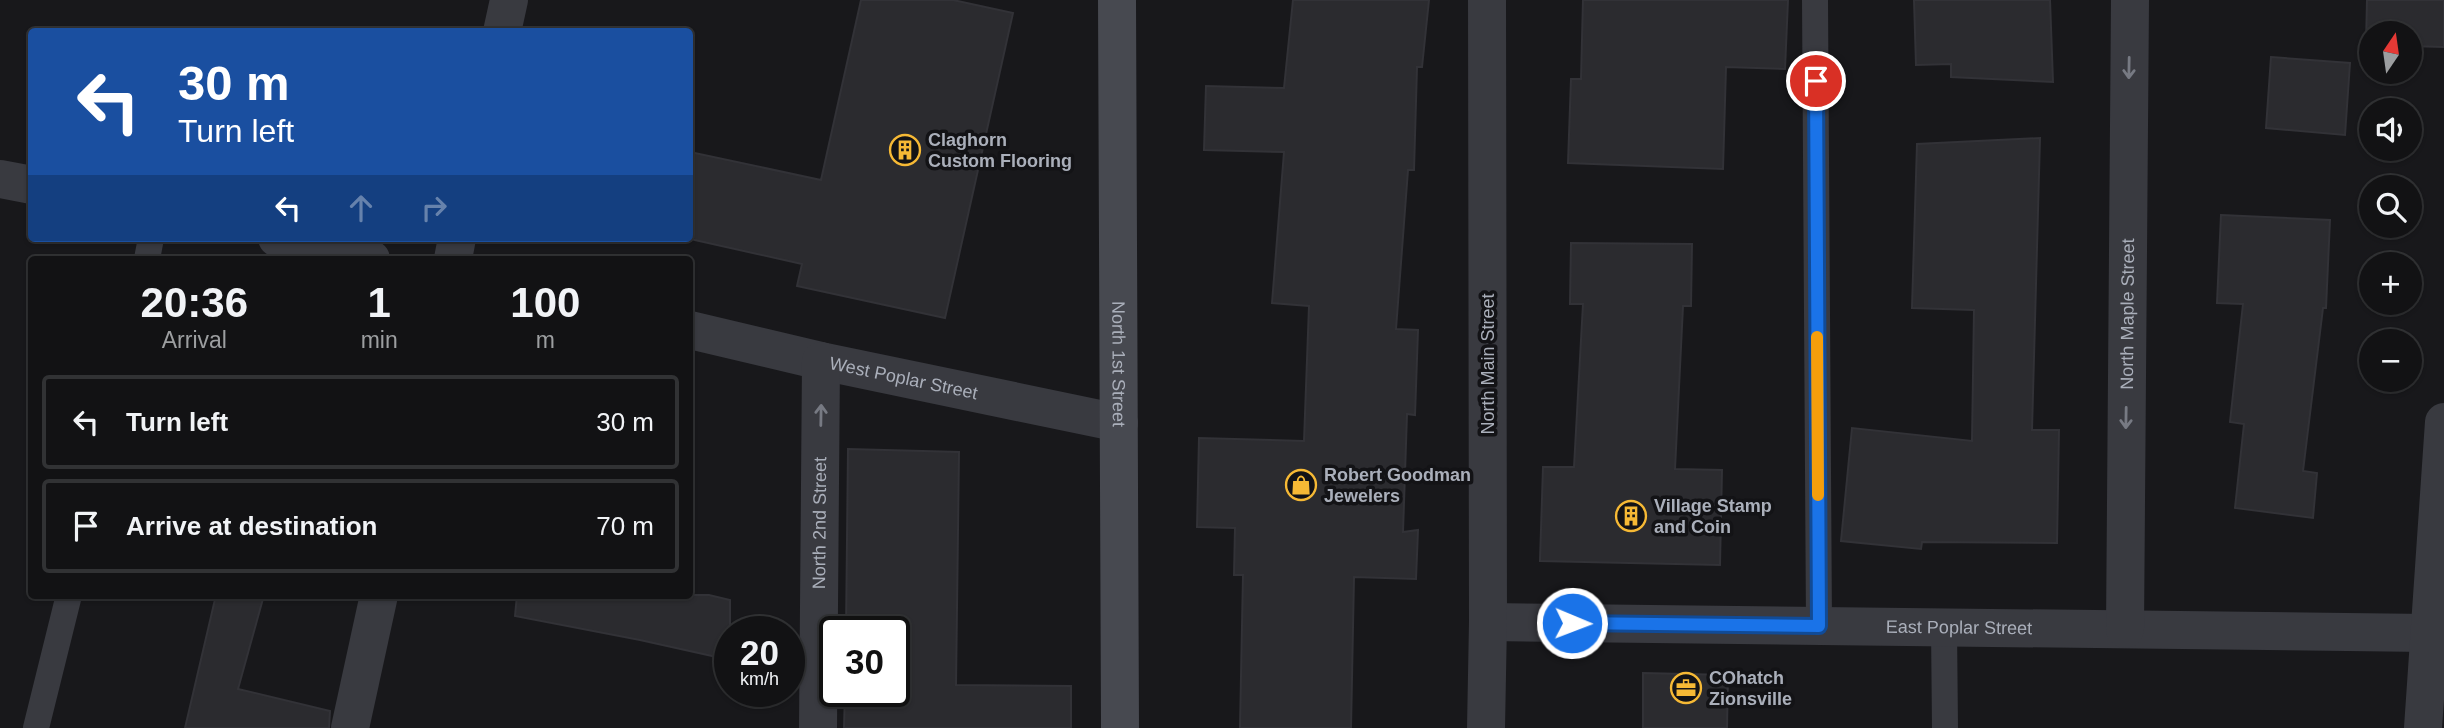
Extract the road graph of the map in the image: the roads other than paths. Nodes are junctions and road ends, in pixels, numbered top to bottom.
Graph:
1 (509, 0) edge
2 (1117, 0) edge
3 (1487, 0) edge
4 (1815, 0) edge
5 (2130, 0) edge
6 (503, 28) edge
7 (0, 179) edge
8 (28, 184) edge
9 (295, 242) edge
10 (358, 256) edge
11 (693, 331) edge
12 (821, 361) junction
13 (2444, 422) edge
14 (1119, 423) junction
15 (68, 599) edge
16 (378, 599) edge
17 (1488, 622) junction
18 (1819, 626) junction
19 (1944, 627) junction
20 (2125, 629) junction
21 (2428, 633) junction
22 (36, 728) edge
23 (350, 728) edge
24 (818, 728) edge
25 (1120, 728) edge
26 (1486, 728) edge
27 (1945, 728) edge
28 (2423, 728) edge

1 - 6 street
2 - 14 street, North 1st Street
3 - 17 street, North Main Street
4 - 18 lane
5 -> 20 street, North Maple Street
7 - 8 street
9 - 10 street
11 - 12 street, West Poplar Street
12 - 14 street, West Poplar Street
24 -> 12 street, North 2nd Street
13 - 21 street
14 - 25 street, North 1st Street
15 - 22 lane
16 - 23 street
17 - 18 street, East Poplar Street
17 - 26 street, North Main Street
18 - 19 street, East Poplar Street
19 - 20 street, East Poplar Street
19 - 27 lane
20 - 21 street, East Poplar Street
21 - 28 street

